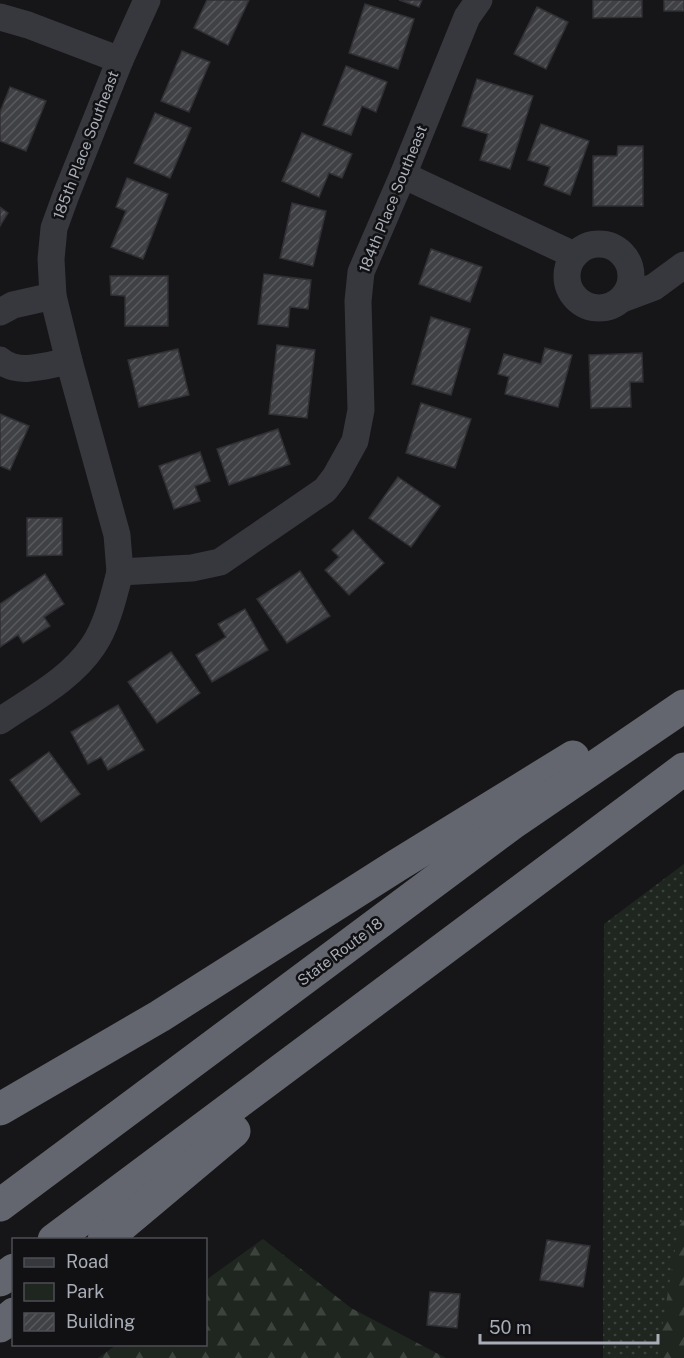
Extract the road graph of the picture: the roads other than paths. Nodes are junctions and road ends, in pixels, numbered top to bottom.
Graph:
1 (147, 0) edge
2 (479, 0) edge
3 (0, 17) edge
4 (120, 60) junction
5 (403, 175) junction
6 (574, 255) junction
7 (684, 265) edge
8 (53, 296) junction
9 (622, 299) junction
10 (0, 312) edge
11 (0, 360) edge
12 (69, 361) junction
13 (120, 572) junction
14 (684, 688) edge
15 (684, 706) edge
16 (0, 721) edge
17 (684, 769) edge
18 (542, 875) junction
19 (0, 1109) edge
20 (0, 1205) edge
21 (55, 1238) edge
22 (105, 1238) edge
23 (12, 1316) edge
24 (0, 1326) edge

1 - 4 street, 185th Place Southeast
2 - 5 street, 184th Place Southeast
3 - 4 street
4 - 8 street, 185th Place Southeast
5 - 6 street
5 - 13 street, 184th Place Southeast
6 - 9 street
6 - 9 street
7 - 9 street
8 - 10 street
8 - 12 street, 185th Place Southeast
11 - 12 street
12 - 13 street, 185th Place Southeast
13 - 16 street, 185th Place Southeast
14 - 19 highway
15 - 20 highway, State Route 18
17 - 18 highway
18 - 21 highway
18 - 22 highway
23 - 24 highway

